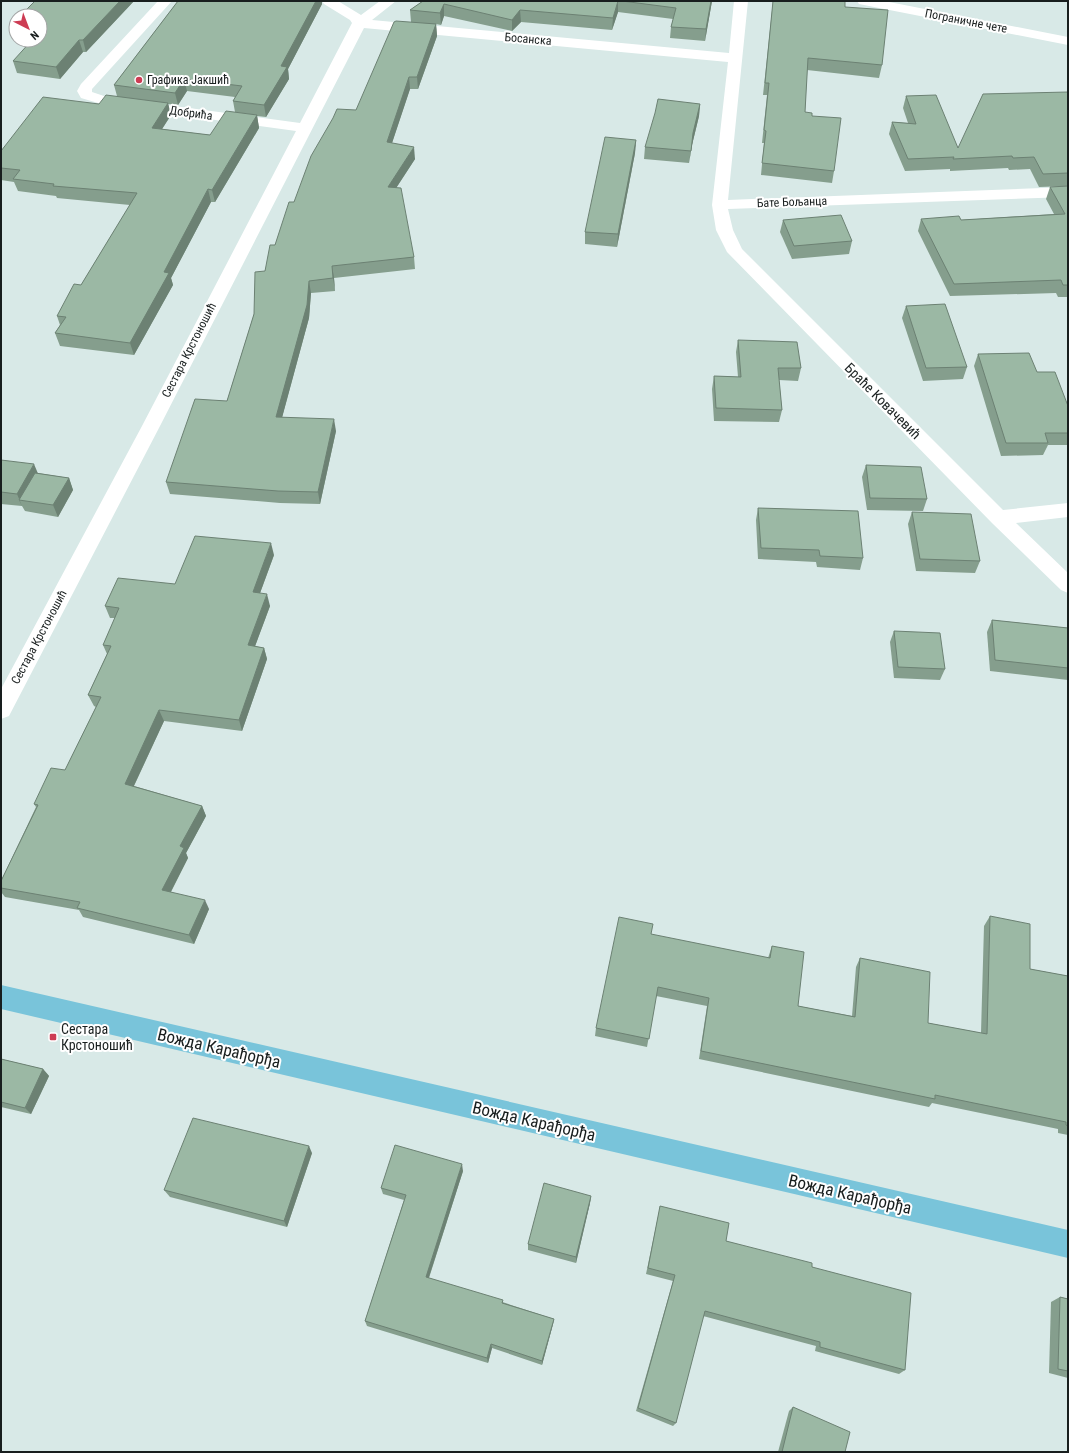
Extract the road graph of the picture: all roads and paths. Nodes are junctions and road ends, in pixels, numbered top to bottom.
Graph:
1 (165, 1) edge
2 (328, 1) edge
3 (389, 1) edge
4 (741, 1) edge
5 (864, 1) edge
6 (359, 24) junction
7 (1068, 41) edge
8 (735, 58) junction
9 (304, 128) junction
10 (1068, 192) edge
11 (720, 205) junction
12 (1068, 510) edge
13 (999, 518) junction
14 (1068, 585) edge
15 (1, 710) edge
16 (1, 997) edge
17 (1068, 1244) edge

1 - 9 street, Добрића
2 - 6 street
3 - 6 street, Сестара Крстоношић
4 - 8 street
5 - 7 street, Пограничне чете
6 - 8 street, Босанска
6 - 9 street, Сестара Крстоношић
8 - 11 street
9 - 15 street, Сестара Крстоношић
10 - 11 street, Бате Бољанца
11 - 13 street, Браће Ковачевић
12 - 13 street
13 - 14 street, Браће Ковачевић
16 - 17 main road, Вожда Карађорђа

